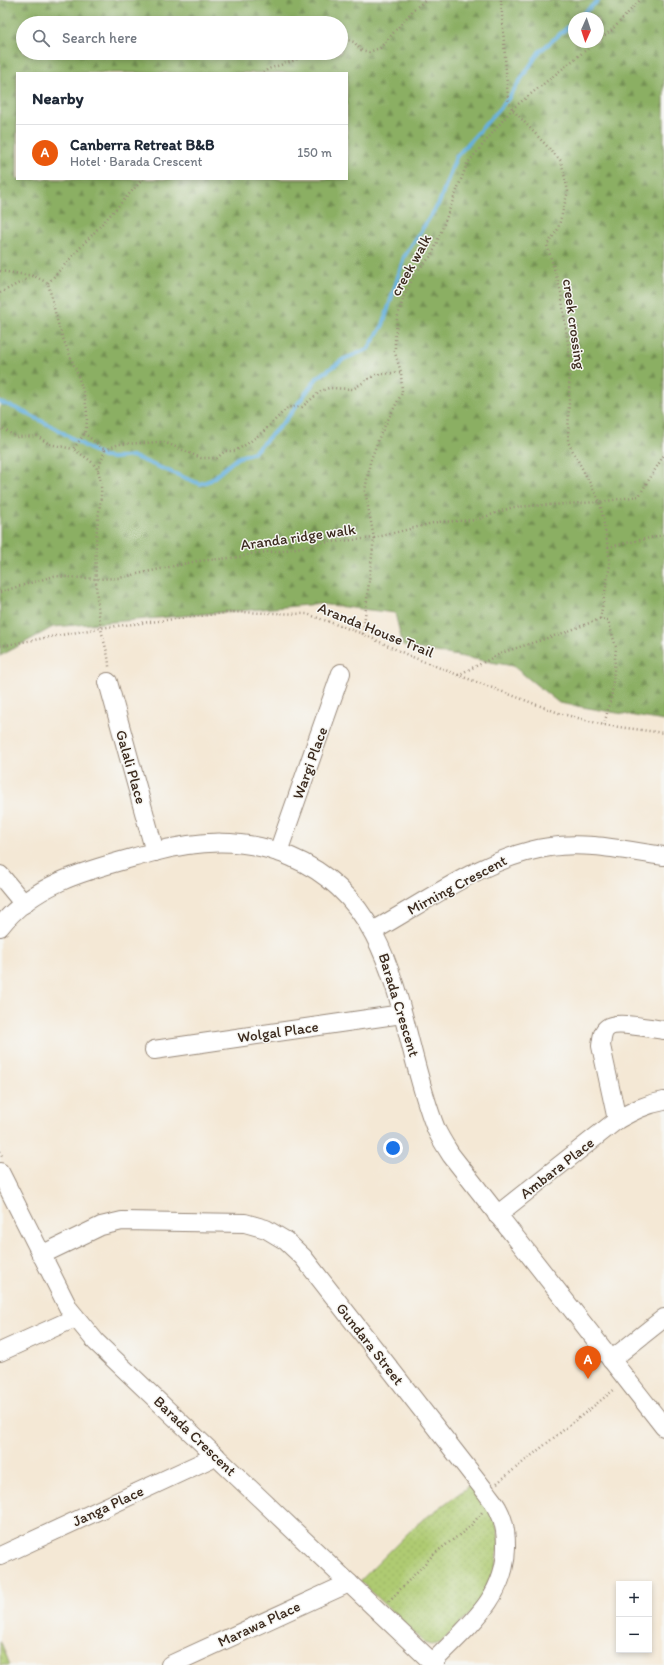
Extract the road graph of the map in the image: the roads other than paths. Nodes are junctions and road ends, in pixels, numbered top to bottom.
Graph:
1 (341, 674) dead end
2 (108, 682) road end
3 (155, 852) junction
4 (278, 852) junction
5 (664, 856) edge
6 (0, 875) edge
7 (24, 904) junction
8 (0, 927) edge
9 (373, 931) junction
10 (402, 1014) junction
11 (664, 1030) edge
12 (154, 1050) dead end
13 (664, 1101) edge
14 (617, 1120) junction
15 (4, 1168) edge
16 (497, 1215) junction
17 (40, 1255) junction
18 (75, 1318) junction
19 (664, 1318) edge
20 (0, 1352) edge
21 (610, 1360) junction
22 (664, 1428) edge
23 (216, 1456) junction
24 (0, 1556) edge
25 (349, 1583) junction
26 (434, 1664) edge
27 (170, 1665) edge

1 - 4 street, Wargi Place
2 - 3 street, Galali Place
3 - 4 street, Barada Crescent
3 - 7 street, Barada Crescent
4 - 9 street, Barada Crescent
5 - 9 street, Mirning Crescent
6 - 7 street
7 - 8 street, Barada Crescent
9 - 10 street, Barada Crescent
10 - 12 street, Wolgal Place
10 - 16 street, Barada Crescent
11 - 14 street
13 - 14 street, Ambara Place
14 - 16 street, Ambara Place
15 - 17 street, Barada Crescent
16 - 21 street, Barada Crescent
17 - 18 street, Barada Crescent
17 - 26 street, Gundara Street
18 - 20 street
18 - 23 street, Barada Crescent
19 - 21 street
21 - 22 street, Barada Crescent
23 - 24 street, Janga Place
23 - 25 street, Barada Crescent
25 - 26 street, Barada Crescent
25 - 27 street, Marawa Place

